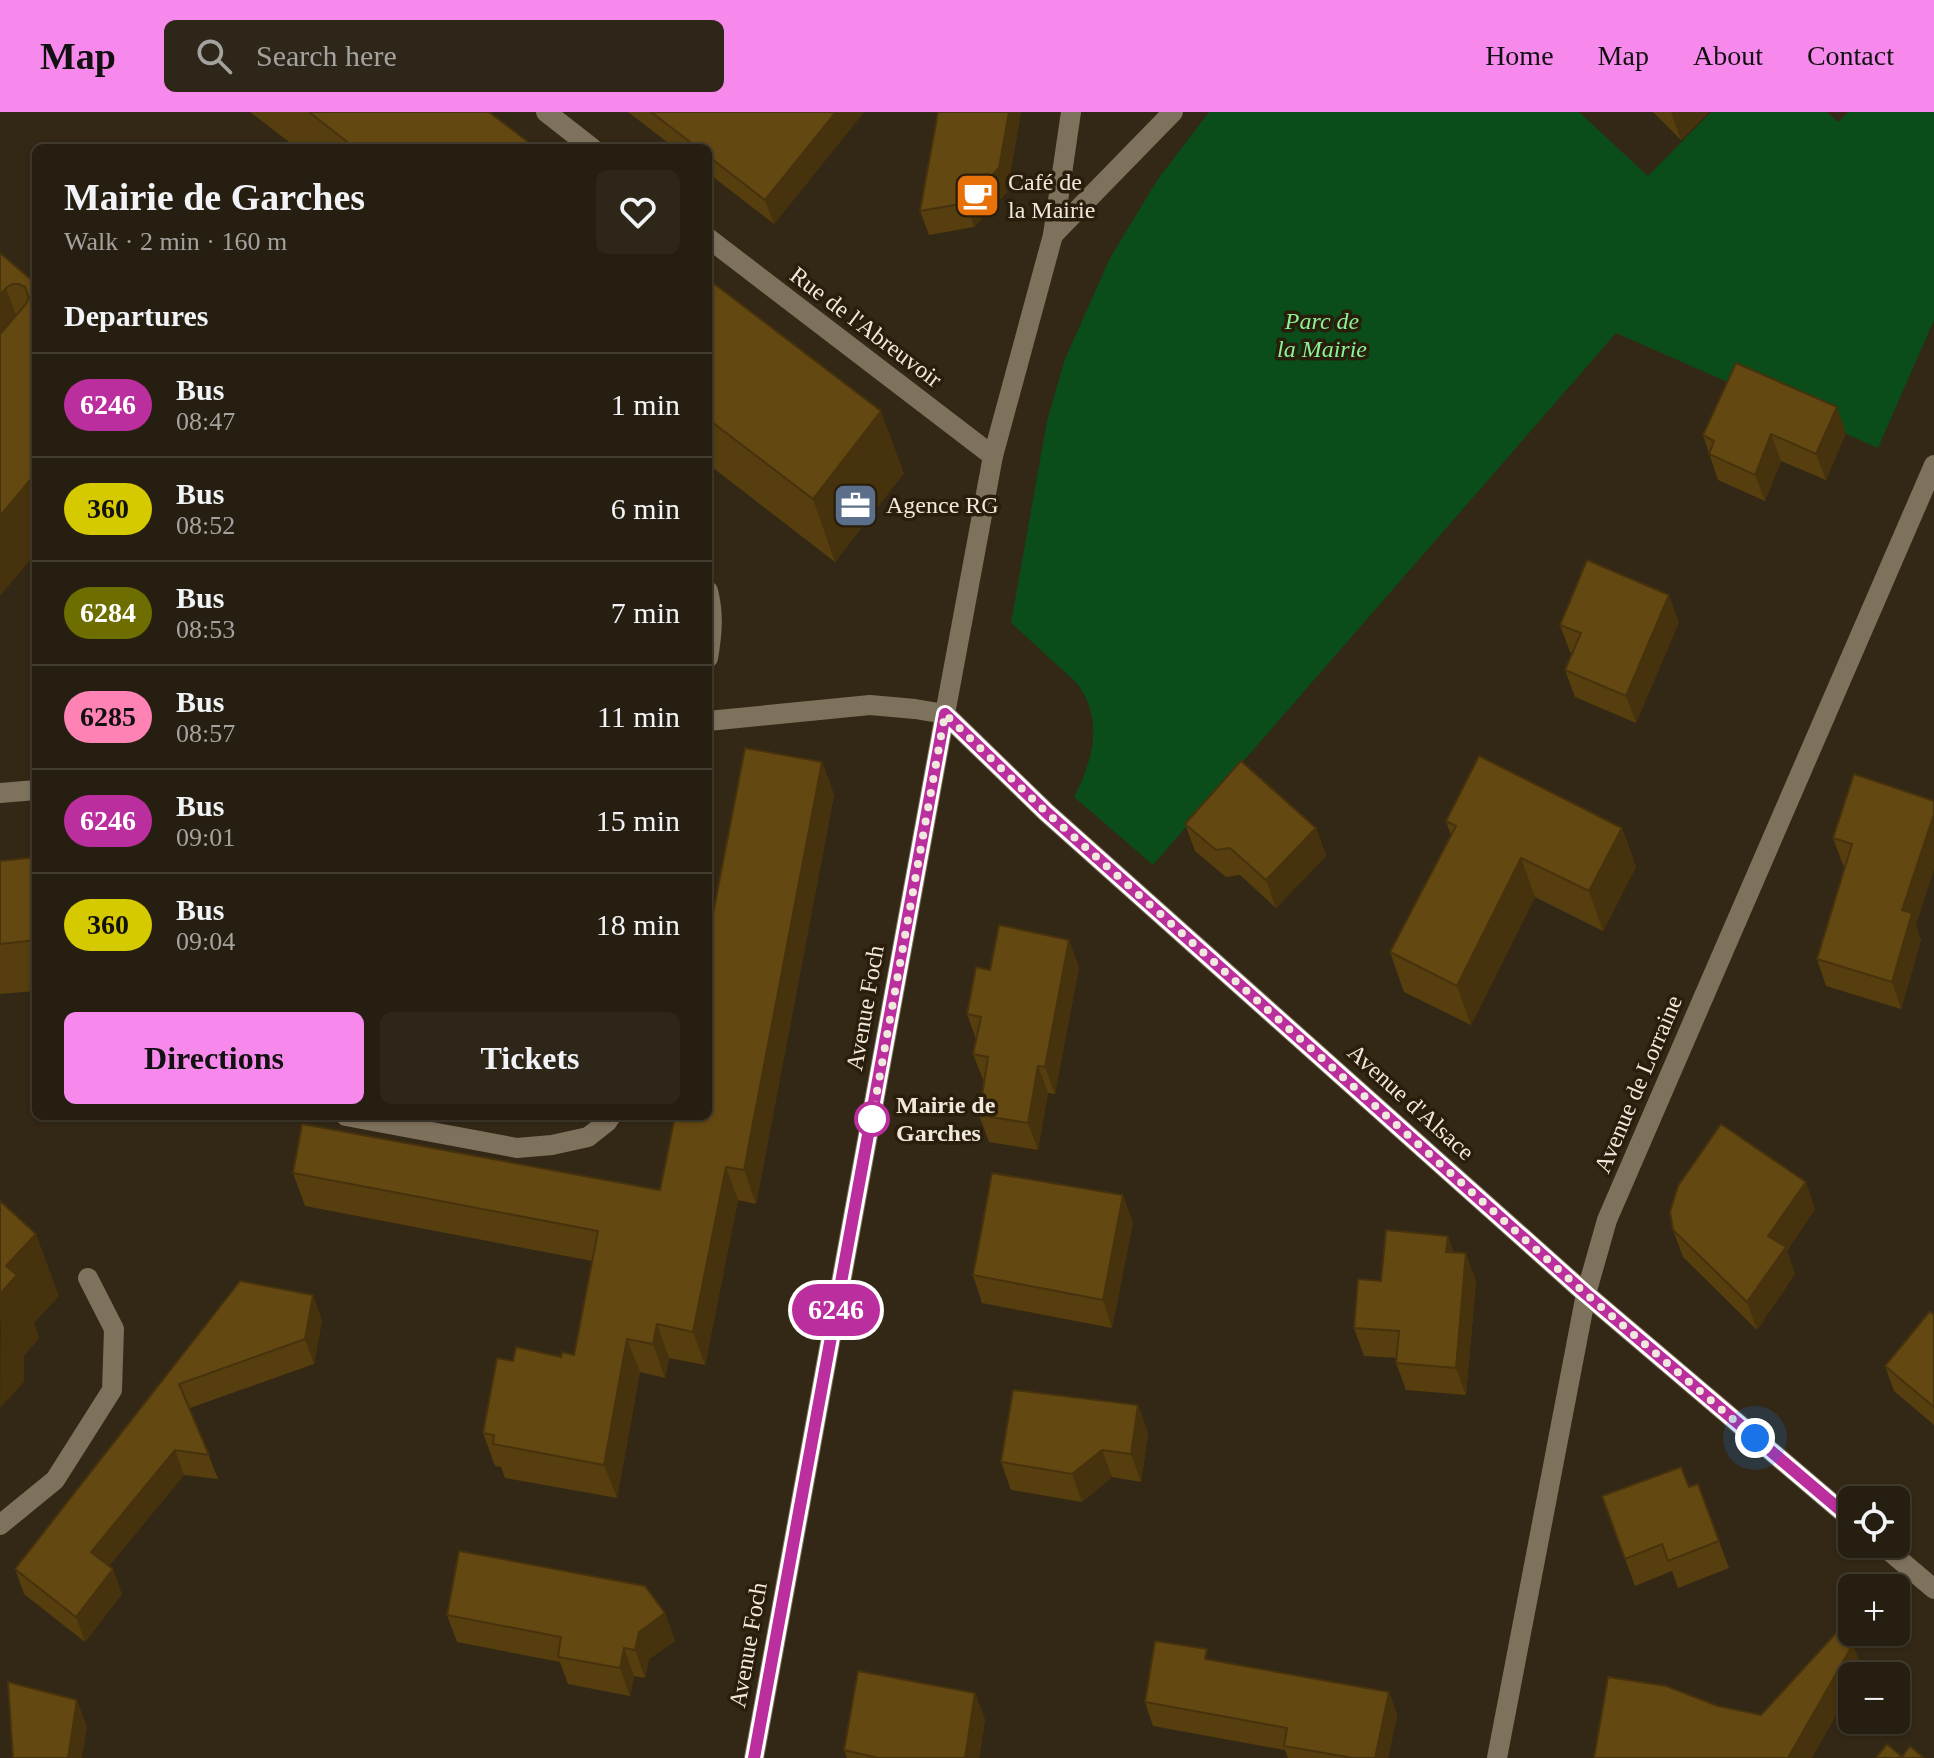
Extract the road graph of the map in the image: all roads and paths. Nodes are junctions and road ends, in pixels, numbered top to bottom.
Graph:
1 (546, 112) edge
2 (1071, 112) edge
3 (1173, 112) edge
4 (587, 144) edge
5 (1053, 235) junction
6 (712, 241) edge
7 (993, 456) junction
8 (1934, 465) edge
9 (945, 714) junction
10 (712, 721) edge
11 (32, 790) edge
12 (0, 793) edge
13 (367, 1120) edge
14 (608, 1120) edge
15 (88, 1278) dead end
16 (1586, 1294) junction
17 (1838, 1508) edge
18 (0, 1525) edge
19 (1897, 1558) edge
20 (1934, 1589) edge
21 (754, 1758) edge
22 (1497, 1758) edge

1 - 4 street
2 - 5 street, Avenue Foch
3 - 5 street
5 - 7 street, Avenue Foch
6 - 7 street, Rue de l'Abreuvoir
7 - 9 street, Avenue Foch
8 - 16 street, Avenue de Lorraine
9 - 10 street
9 - 16 street, Avenue d'Alsace
9 - 21 street, Avenue Foch
11 - 12 street
13 - 14 street
15 - 18 street
16 - 17 street, Avenue d'Alsace
16 - 22 street, Avenue de Lorraine
19 - 20 street

